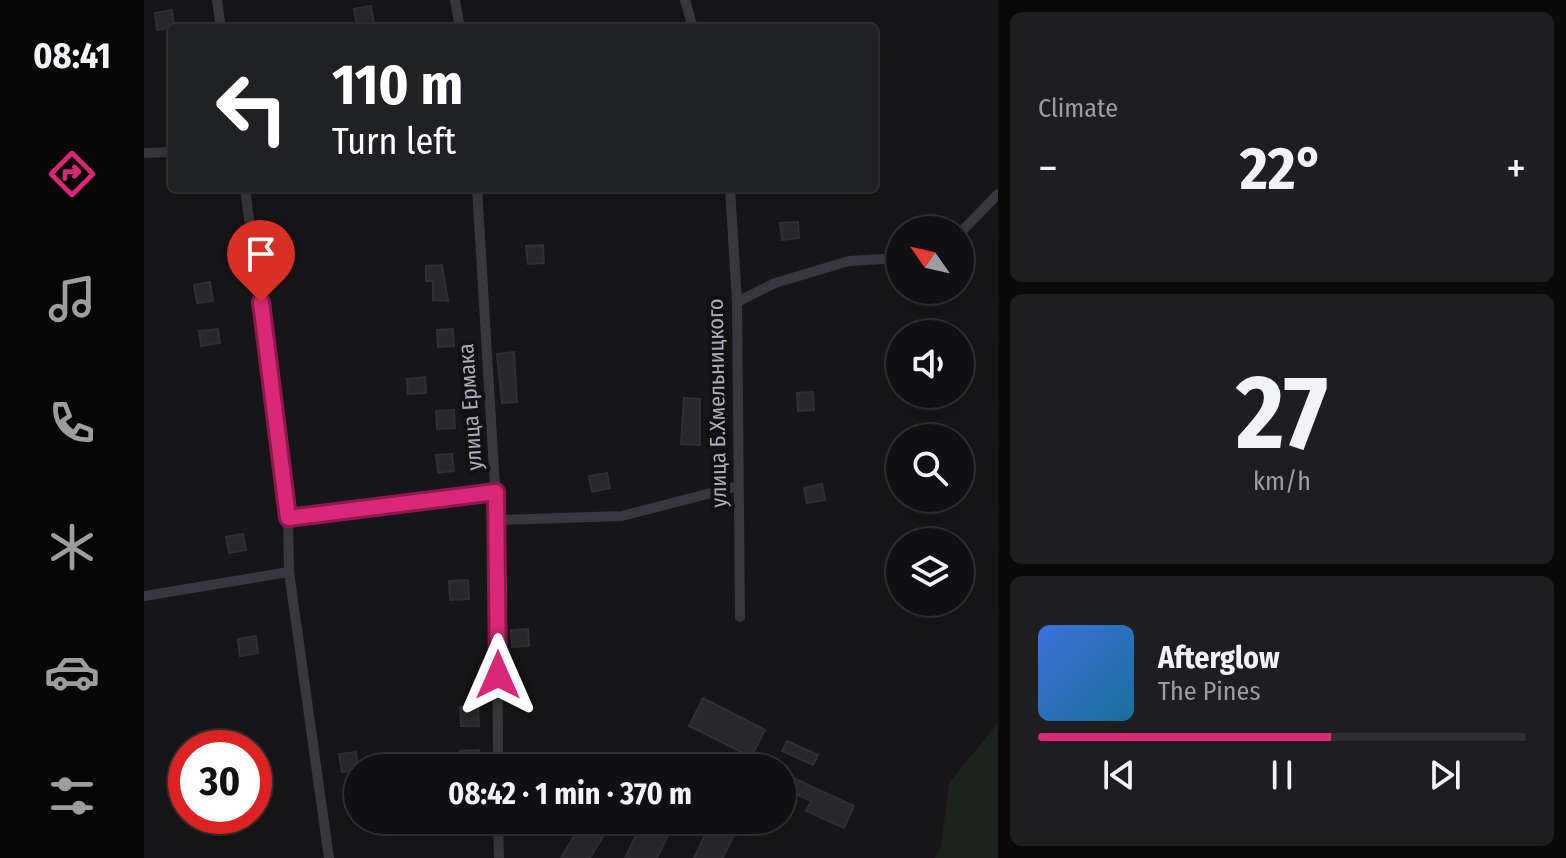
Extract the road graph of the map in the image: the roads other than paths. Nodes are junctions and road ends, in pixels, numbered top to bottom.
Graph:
1 (217, 0) edge
2 (455, 0) edge
3 (685, 0) edge
4 (220, 24) edge
5 (459, 24) edge
6 (692, 24) edge
7 (168, 152) edge
8 (144, 153) edge
9 (246, 192) edge
10 (477, 192) edge
11 (730, 192) edge
12 (998, 194) edge
13 (974, 219) edge
14 (886, 259) edge
15 (737, 302) junction
16 (738, 486) junction
17 (496, 492) junction
18 (288, 518) junction
19 (497, 520) junction
20 (289, 572) junction
21 (144, 596) edge
22 (740, 617) dead end
23 (498, 754) edge
24 (498, 834) edge
25 (329, 858) edge
26 (499, 858) edge

1 - 4 street
2 - 5 street
3 - 6 street
7 - 8 street
9 - 18 street
10 - 17 street, улица Ермака
11 - 15 street, улица Б.Хмельницкого
12 - 13 street
14 - 15 street
15 - 16 street, улица Б.Хмельницкого
16 - 19 street
16 - 22 street, улица Б.Хмельницкого
17 - 18 street
17 - 19 street, улица Ермака
18 - 20 street
19 - 23 street, улица Ермака
20 - 21 street
20 - 25 street
24 - 26 street

